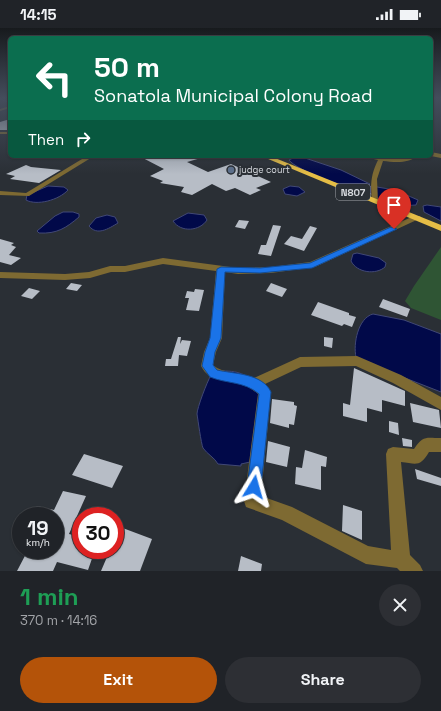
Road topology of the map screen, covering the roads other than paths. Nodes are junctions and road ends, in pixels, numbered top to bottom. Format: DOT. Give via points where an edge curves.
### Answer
graph roads {
  1 [pos="88,158"];
  2 [pos="269,158"];
  3 [pos="375,158"];
  4 [pos="405,158"];
  5 [pos="381,159"];
  6 [pos="0,193"];
  7 [pos="375,201"];
  8 [pos="417,218"];
  9 [pos="441,228"];
  10 [pos="221,269"];
  11 [pos="0,275"];
  12 [pos="255,384"];
  13 [pos="441,404"];
  14 [pos="441,445"];
  15 [pos="401,560"];
  16 [pos="414,571"];
  1 -- 6 [label="street" via="27,195"];
  2 -- 7 [label="highway, N807"];
  3 -- 5 [label="street"];
  4 -- 5 [label="street"];
  5 -- 7 [label="street" via="374,170"];
  7 -- 8 [label="highway, N807"];
  8 -- 9 [label="highway, N807"];
  8 -- 10 [label="street" via="312,265 260,271"];
  10 -- 11 [label="street" via="163,261 65,278"];
  10 -- 12 [label="street" via="216,338 207,366 214,374 240,378"];
  12 -- 13 [label="street" via="300,362 357,361 397,379"];
  12 -- 15 [label="street" via="265,392 252,501 286,513 366,555"];
  14 -- 15 [label="street" via="425,445 418,457 393,454"];
  15 -- 16 [label="street"];
}
